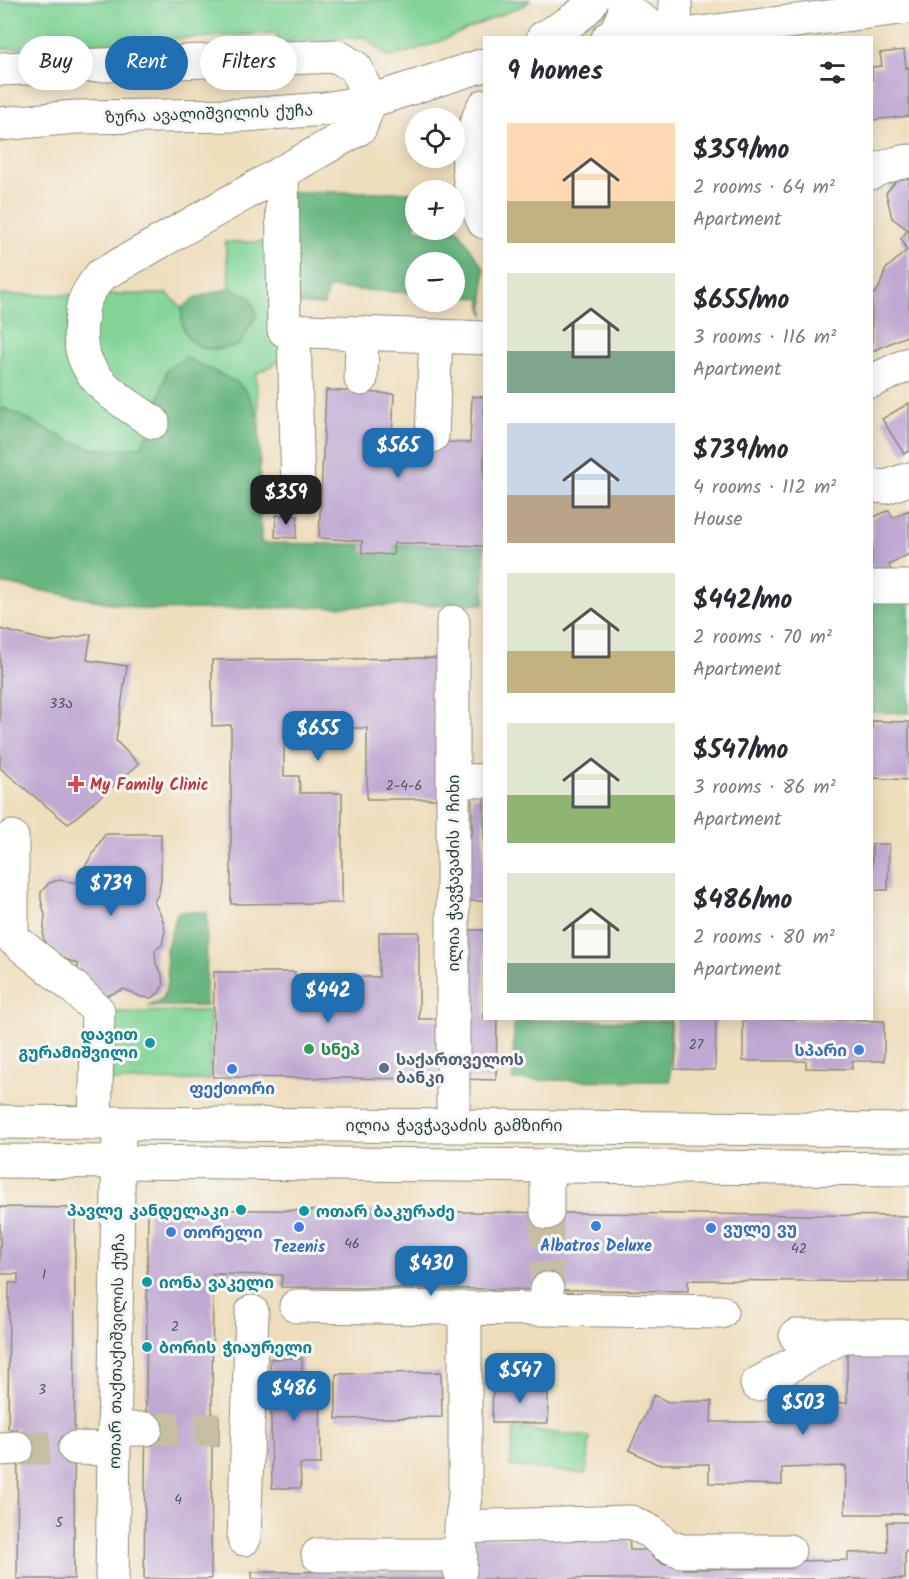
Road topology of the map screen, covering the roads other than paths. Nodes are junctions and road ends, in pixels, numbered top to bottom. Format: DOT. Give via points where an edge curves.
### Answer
graph roads {
  1 [pos="675,0"];
  2 [pos="591,2"];
  3 [pos="624,5"];
  4 [pos="909,7"];
  5 [pos="546,36"];
  6 [pos="612,36"];
  7 [pos="676,36"];
  8 [pos="483,64"];
  9 [pos="0,69"];
  10 [pos="370,101"];
  11 [pos="483,108"];
  12 [pos="0,124"];
  13 [pos="909,161"];
  14 [pos="873,171"];
  15 [pos="282,172"];
  16 [pos="483,219"];
  17 [pos="294,330"];
  18 [pos="362,333"];
  19 [pos="436,336"];
  20 [pos="483,338"];
  21 [pos="909,364"];
  22 [pos="361,379"];
  23 [pos="873,381"];
  24 [pos="153,422"];
  25 [pos="432,436"];
  26 [pos="909,479"];
  27 [pos="873,486"];
  28 [pos="298,494"];
  29 [pos="873,587"];
  30 [pos="909,588"];
  31 [pos="453,622"];
  32 [pos="469,781"];
  33 [pos="12,837"];
  34 [pos="0,1122"];
  35 [pos="107,1123"];
  36 [pos="453,1125"];
  37 [pos="909,1130"];
  38 [pos="0,1161"];
  39 [pos="119,1162"];
  40 [pos="547,1165"];
  41 [pos="909,1169"];
  42 [pos="547,1213"];
  43 [pos="296,1306"];
  44 [pos="465,1309"];
  45 [pos="252,1311"];
  46 [pos="721,1312"];
  47 [pos="796,1336"];
  48 [pos="843,1336"];
  49 [pos="909,1336"];
  50 [pos="757,1383"];
  51 [pos="125,1436"];
  52 [pos="75,1449"];
  53 [pos="244,1539"];
  54 [pos="461,1551"];
  55 [pos="789,1551"];
  56 [pos="318,1555"];
  57 [pos="112,1579"];
  1 -- 7 [label="main road"];
  2 -- 5 [label="main road"];
  3 -- 6 [label="main road"];
  3 -- 7 [label="main road" via="654,29"];
  4 -- 7 [label="main road"];
  8 -- 10 [label="main road, ზურა ავალიშვილის ქუჩა"];
  9 -- 10 [label="main road" via="337,56 356,68"];
  10 -- 12 [label="main road, ზურა ავალიშვილის ქუჩა" via="244,115 75,117"];
  10 -- 15 [label="main road" via="360,128"];
  11 -- 16 [label="main road" via="469,144 469,170"];
  13 -- 14 [label="main road"];
  15 -- 17 [label="main road" via="284,330"];
  15 -- 24 [label="main road" via="100,276 85,300 80,330 87,364 112,394"];
  17 -- 18 [label="main road"];
  17 -- 28 [label="main road"];
  18 -- 19 [label="main road"];
  18 -- 22 [label="main road"];
  19 -- 20 [label="main road"];
  19 -- 25 [label="main road"];
  21 -- 23 [label="main road"];
  26 -- 27 [label="main road" via="886,487"];
  29 -- 30 [label="main road"];
  31 -- 32 [label="main road, ილია ჭავჭავაძის I ჩიხი"];
  32 -- 36 [label="main road, ილია ჭავჭავაძის I ჩიხი"];
  33 -- 35 [label="main road, ოთარ თაქთაქიშვილის ქუჩა" via="12,938 98,1011"];
  34 -- 35 [label="main road, ილია ჭავჭავაძის გამზირი"];
  35 -- 36 [label="main road, ილია ჭავჭავაძის გამზირი"];
  35 -- 39 [label="main road, ოთარ თაქთაქიშვილის ქუჩა"];
  36 -- 37 [label="main road, ილია ჭავჭავაძის გამზირი"];
  38 -- 39 [label="main road"];
  39 -- 40 [label="main road"];
  39 -- 51 [label="main road, ოთარ თაქთაქიშვილის ქუჩა"];
  40 -- 41 [label="main road"];
  40 -- 42 [label="main road"];
  43 -- 44 [label="main road"];
  44 -- 46 [label="main road" via="547,1299"];
  44 -- 54 [label="main road" via="465,1495"];
  45 -- 53 [label="main road" via="233,1429"];
  47 -- 48 [label="main road"];
  48 -- 49 [label="main road"];
  48 -- 50 [label="main road"];
  51 -- 52 [label="main road"];
  51 -- 57 [label="main road, ოთარ თაქთაქიშვილის ქუჩა"];
  54 -- 55 [label="main road" via="631,1522 681,1551"];
  54 -- 56 [label="main road"];
}
